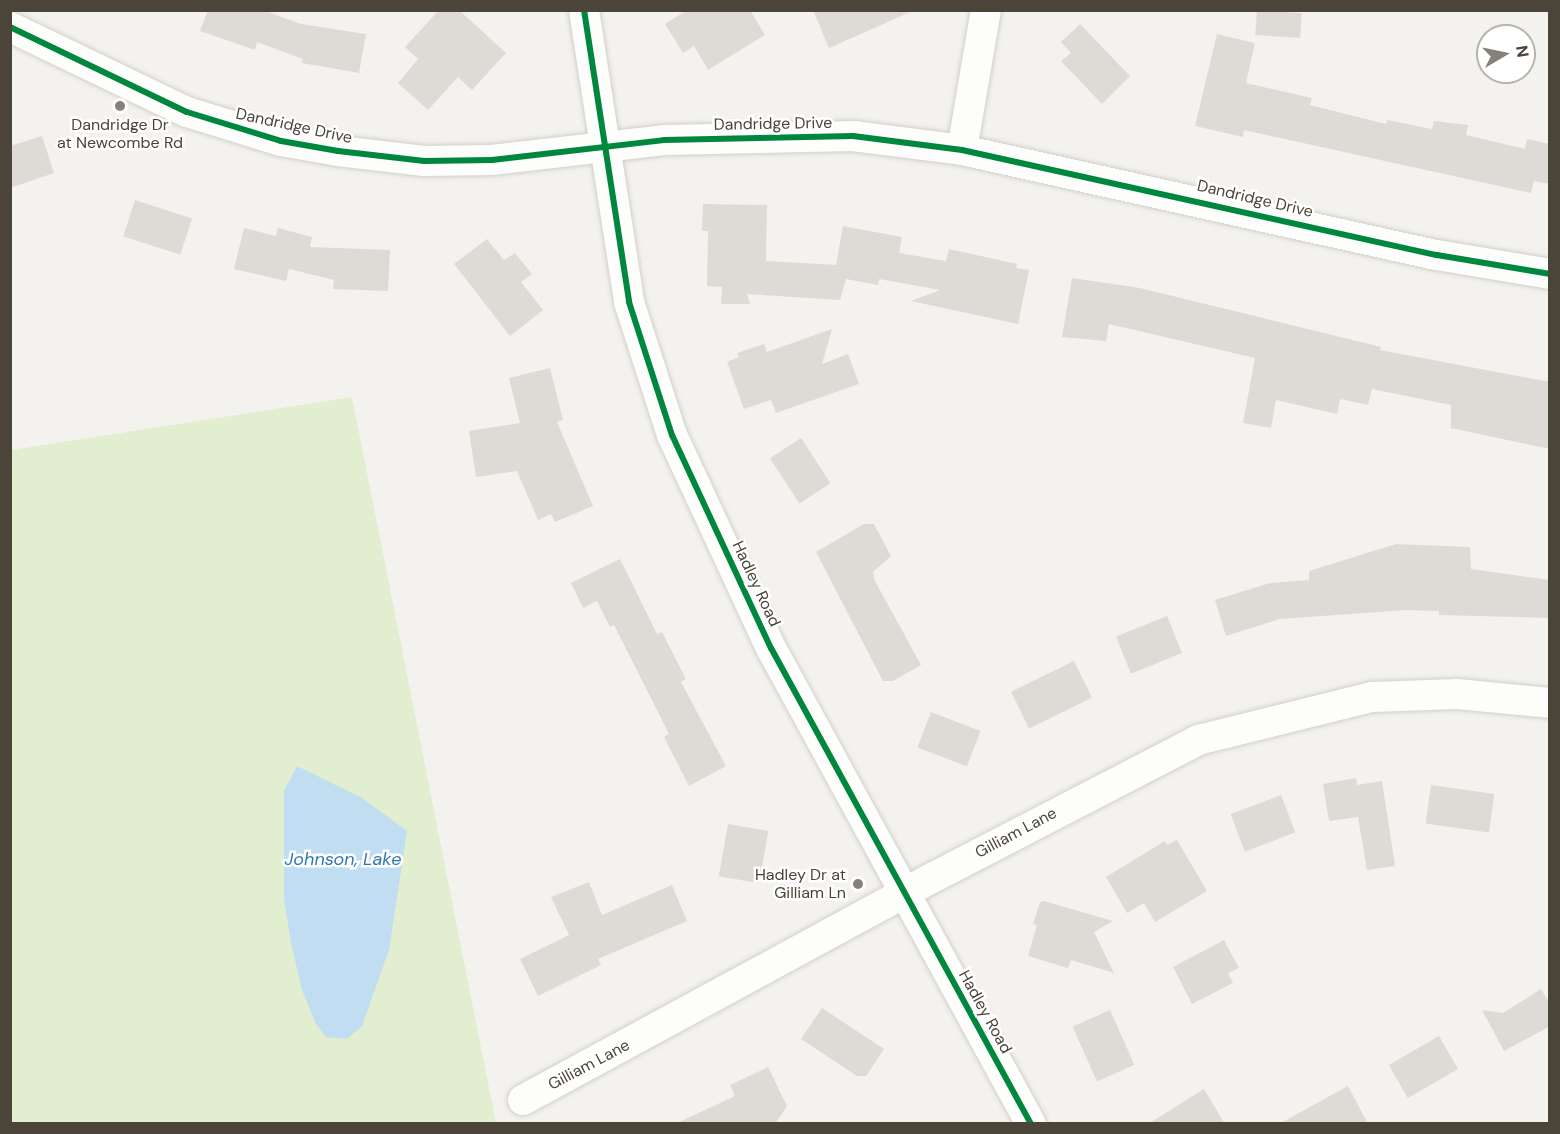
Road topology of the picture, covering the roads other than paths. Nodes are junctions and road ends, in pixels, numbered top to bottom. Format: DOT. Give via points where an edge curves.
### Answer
graph roads {
  1 [pos="584,10"];
  2 [pos="986,10"];
  3 [pos="10,27"];
  4 [pos="602,150"];
  5 [pos="962,150"];
  6 [pos="1550,274"];
  7 [pos="1550,703"];
  8 [pos="906,894"];
  9 [pos="523,1100"];
  10 [pos="1031,1124"];
  1 -- 4 [label="street, Hadley Road"];
  2 -- 5 [label="street"];
  3 -- 4 [label="street, Dandridge Drive" via="157,100 281,141 424,161 492,160"];
  4 -- 5 [label="street, Dandridge Drive" via="664,140 761,135 852,136"];
  4 -- 8 [label="street, Hadley Road" via="628,302 672,435 771,648"];
  5 -- 6 [label="street, Dandridge Drive" via="1437,255"];
  7 -- 8 [label="street, Gilliam Lane" via="1457,694 1372,697 1198,740"];
  8 -- 9 [label="street, Gilliam Lane"];
  8 -- 10 [label="street, Hadley Road"];
}
